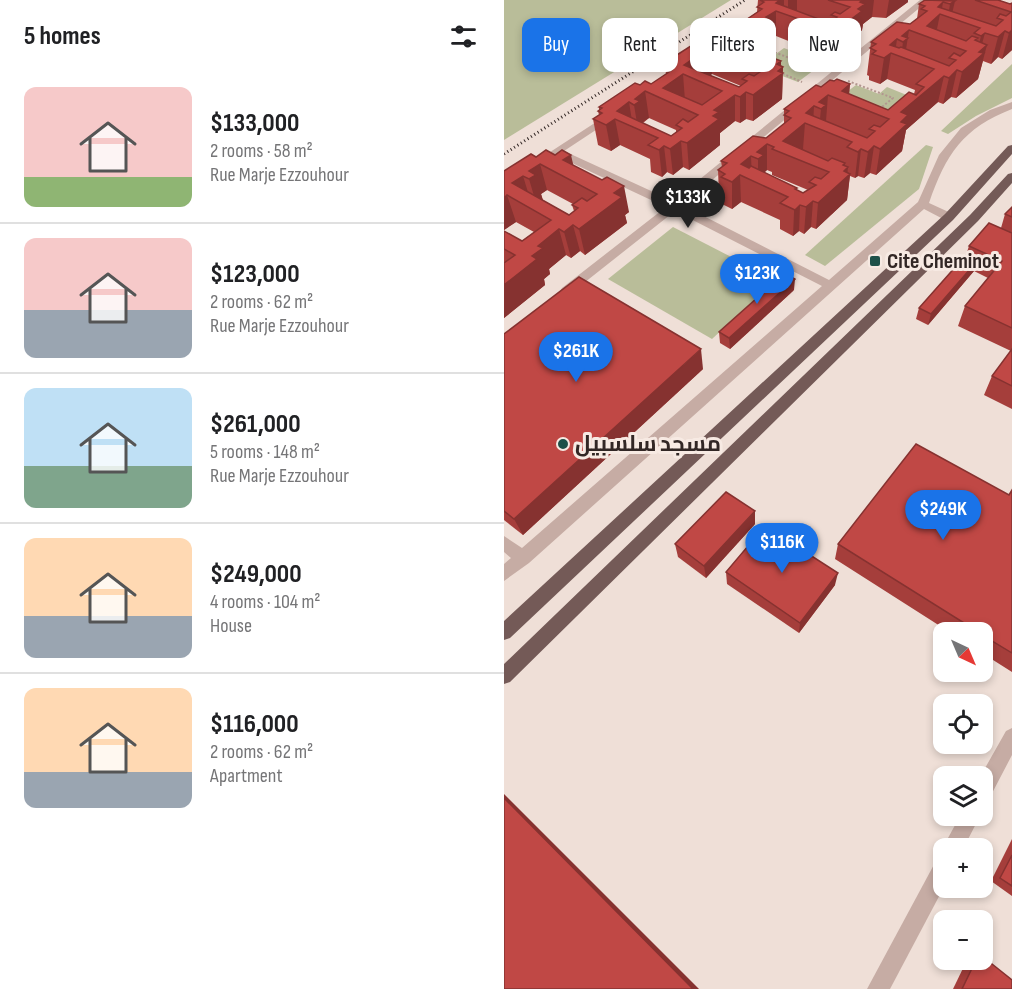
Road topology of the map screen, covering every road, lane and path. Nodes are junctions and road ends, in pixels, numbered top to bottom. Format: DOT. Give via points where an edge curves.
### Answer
graph roads {
  1 [pos="925,0"];
  2 [pos="776,53"];
  3 [pos="776,71"];
  4 [pos="834,75"];
  5 [pos="817,88"];
  6 [pos="1012,105"];
  7 [pos="868,106"];
  8 [pos="878,110"];
  9 [pos="615,112"];
  10 [pos="887,114"];
  11 [pos="872,116"];
  12 [pos="1012,148"];
  13 [pos="556,152"];
  14 [pos="1012,176"];
  15 [pos="504,187"];
  16 [pos="923,204"];
  17 [pos="674,206"];
  18 [pos="949,217"];
  19 [pos="829,285"];
  20 [pos="561,295"];
  21 [pos="504,543"];
  22 [pos="523,558"];
  23 [pos="504,574"];
  24 [pos="504,632"];
  25 [pos="504,676"];
  26 [pos="1012,737"];
  27 [pos="993,772"];
  28 [pos="933,886"];
  29 [pos="878,989"];
  1 -- 4 [label="street"];
  2 -- 4 [label="path"];
  3 -- 5 [label="path"];
  4 -- 5 [label="street"];
  4 -- 8 [label="path" via="893,98"];
  5 -- 17 [label="street"];
  6 -- 16 [label="street" via="980,120 945,151"];
  7 -- 8 [label="path"];
  8 -- 10 [label="path"];
  8 -- 11 [label="path"];
  9 -- 13 [label="street"];
  12 -- 18 [label="main road"];
  13 -- 15 [label="street"];
  13 -- 17 [label="street"];
  14 -- 25 [label="main road" via="974,219"];
  16 -- 18 [label="street"];
  16 -- 19 [label="street"];
  17 -- 19 [label="street"];
  17 -- 20 [label="street"];
  18 -- 24 [label="main road"];
  19 -- 22 [label="street"];
  21 -- 22 [label="street"];
  22 -- 23 [label="street"];
  26 -- 27 [label="street"];
  28 -- 29 [label="street"];
}
